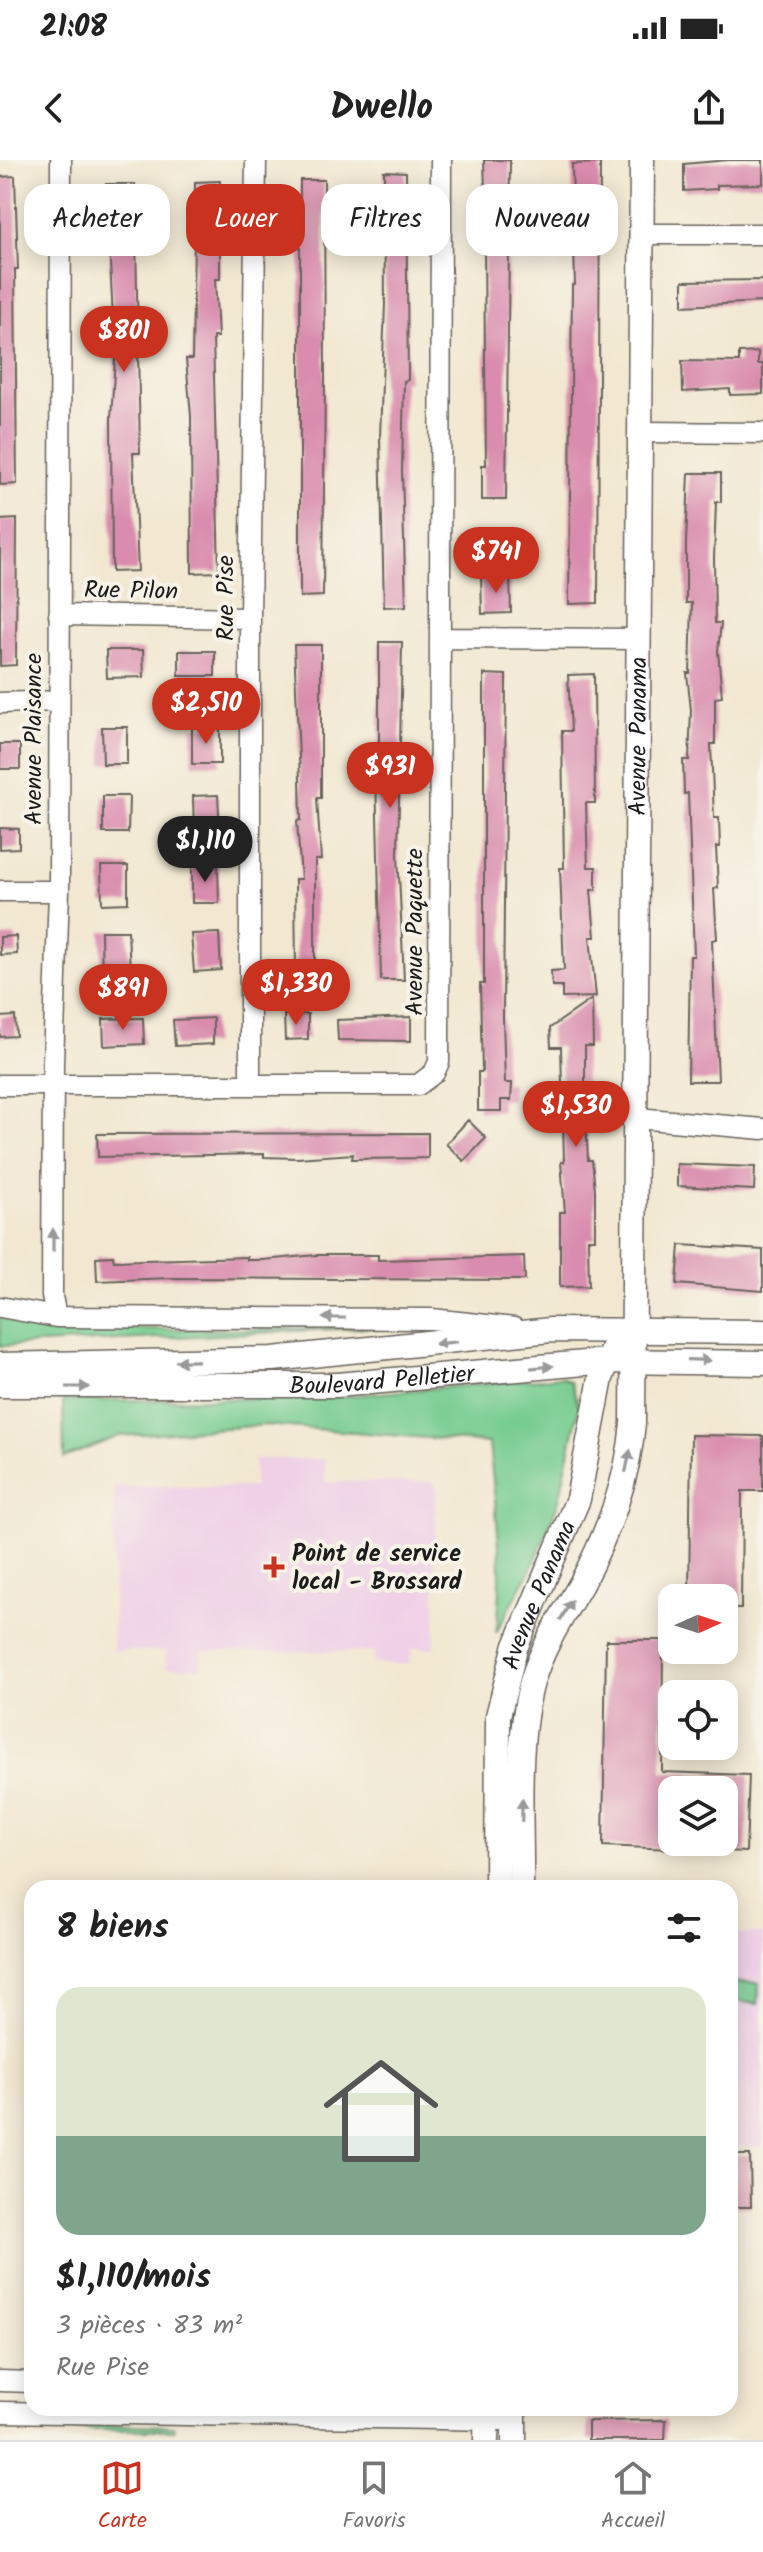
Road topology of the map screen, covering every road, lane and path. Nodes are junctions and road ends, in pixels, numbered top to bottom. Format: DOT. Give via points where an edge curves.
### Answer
graph roads {
  1 [pos="61,160"];
  2 [pos="256,160"];
  3 [pos="441,160"];
  4 [pos="642,160"];
  5 [pos="640,234"];
  6 [pos="763,234"];
  7 [pos="641,432"];
  8 [pos="763,433"];
  9 [pos="59,615"];
  10 [pos="250,618"];
  11 [pos="442,638"];
  12 [pos="639,639"];
  13 [pos="59,701"];
  14 [pos="0,703"];
  15 [pos="0,891"];
  16 [pos="59,891"];
  17 [pos="250,1084"];
  18 [pos="0,1085"];
  19 [pos="53,1085"];
  20 [pos="637,1118"];
  21 [pos="763,1129"];
  22 [pos="0,1307"];
  23 [pos="56,1317"];
  24 [pos="629,1324"];
  25 [pos="551,1330"];
  26 [pos="763,1332"];
  27 [pos="635,1360"];
  28 [pos="607,1361"];
  29 [pos="763,1363"];
  30 [pos="0,1365"];
  31 [pos="0,1385"];
  32 [pos="497,1880"];
  33 [pos="521,1880"];
  34 [pos="0,2381"];
  35 [pos="24,2382"];
  36 [pos="0,2412"];
  37 [pos="24,2413"];
  38 [pos="177,2416"];
  39 [pos="487,2423"];
  40 [pos="514,2423"];
  1 -- 9 [label="street, Avenue Plaisance"];
  2 -- 10 [label="street, Rue Pise"];
  3 -- 11 [label="street, Avenue Paquette"];
  4 -- 5 [label="street, Avenue Panama"];
  5 -- 6 [label="street"];
  5 -- 7 [label="street, Avenue Panama"];
  7 -- 8 [label="street"];
  7 -- 12 [label="street, Avenue Panama"];
  9 -- 10 [label="street, Rue Pilon"];
  9 -- 13 [label="street, Avenue Plaisance"];
  10 -- 17 [label="street, Rue Pise"];
  11 -- 12 [label="street"];
  11 -- 17 [label="street, Avenue Paquette" via="439,1062 418,1085"];
  12 -- 20 [label="street, Avenue Panama"];
  13 -- 14 [label="street"];
  13 -- 16 [label="street, Avenue Plaisance"];
  15 -- 16 [label="street"];
  16 -- 19 [label="street, Avenue Plaisance"];
  17 -- 19 [label="street, Avenue Paquette"];
  18 -- 19 [label="street, Avenue Paquette"];
  23 -- 19 [label="street, Avenue Plaisance, one-way"];
  20 -- 21 [label="street"];
  20 -- 24 [label="street, Avenue Panama"];
  22 -- 23 [label="street, Boulevard Pelletier"];
  25 -- 23 [label="street, Boulevard Pelletier, one-way" via="432,1319"];
  24 -- 25 [label="street, Boulevard Pelletier"];
  24 -- 26 [label="street, Boulevard Pelletier"];
  24 -- 27 [label="street, Avenue Panama"];
  24 -- 28 [label="street, Avenue Panama"];
  25 -- 30 [label="street, Boulevard Pelletier, one-way" via="273,1359"];
  27 -- 28 [label="street, Boulevard Pelletier"];
  27 -- 29 [label="street, Boulevard Pelletier, one-way"];
  33 -- 27 [label="street, Avenue Panama, one-way" via="530,1692 542,1656 613,1514 630,1451"];
  31 -- 28 [label="street, Boulevard Pelletier, one-way" via="337,1385"];
  28 -- 32 [label="street, Avenue Panama" via="578,1499 515,1648 498,1716"];
  34 -- 35 [label="street"];
  36 -- 37 [label="street"];
  38 -- 39 [label="street"];
  39 -- 40 [label="street"];
}
